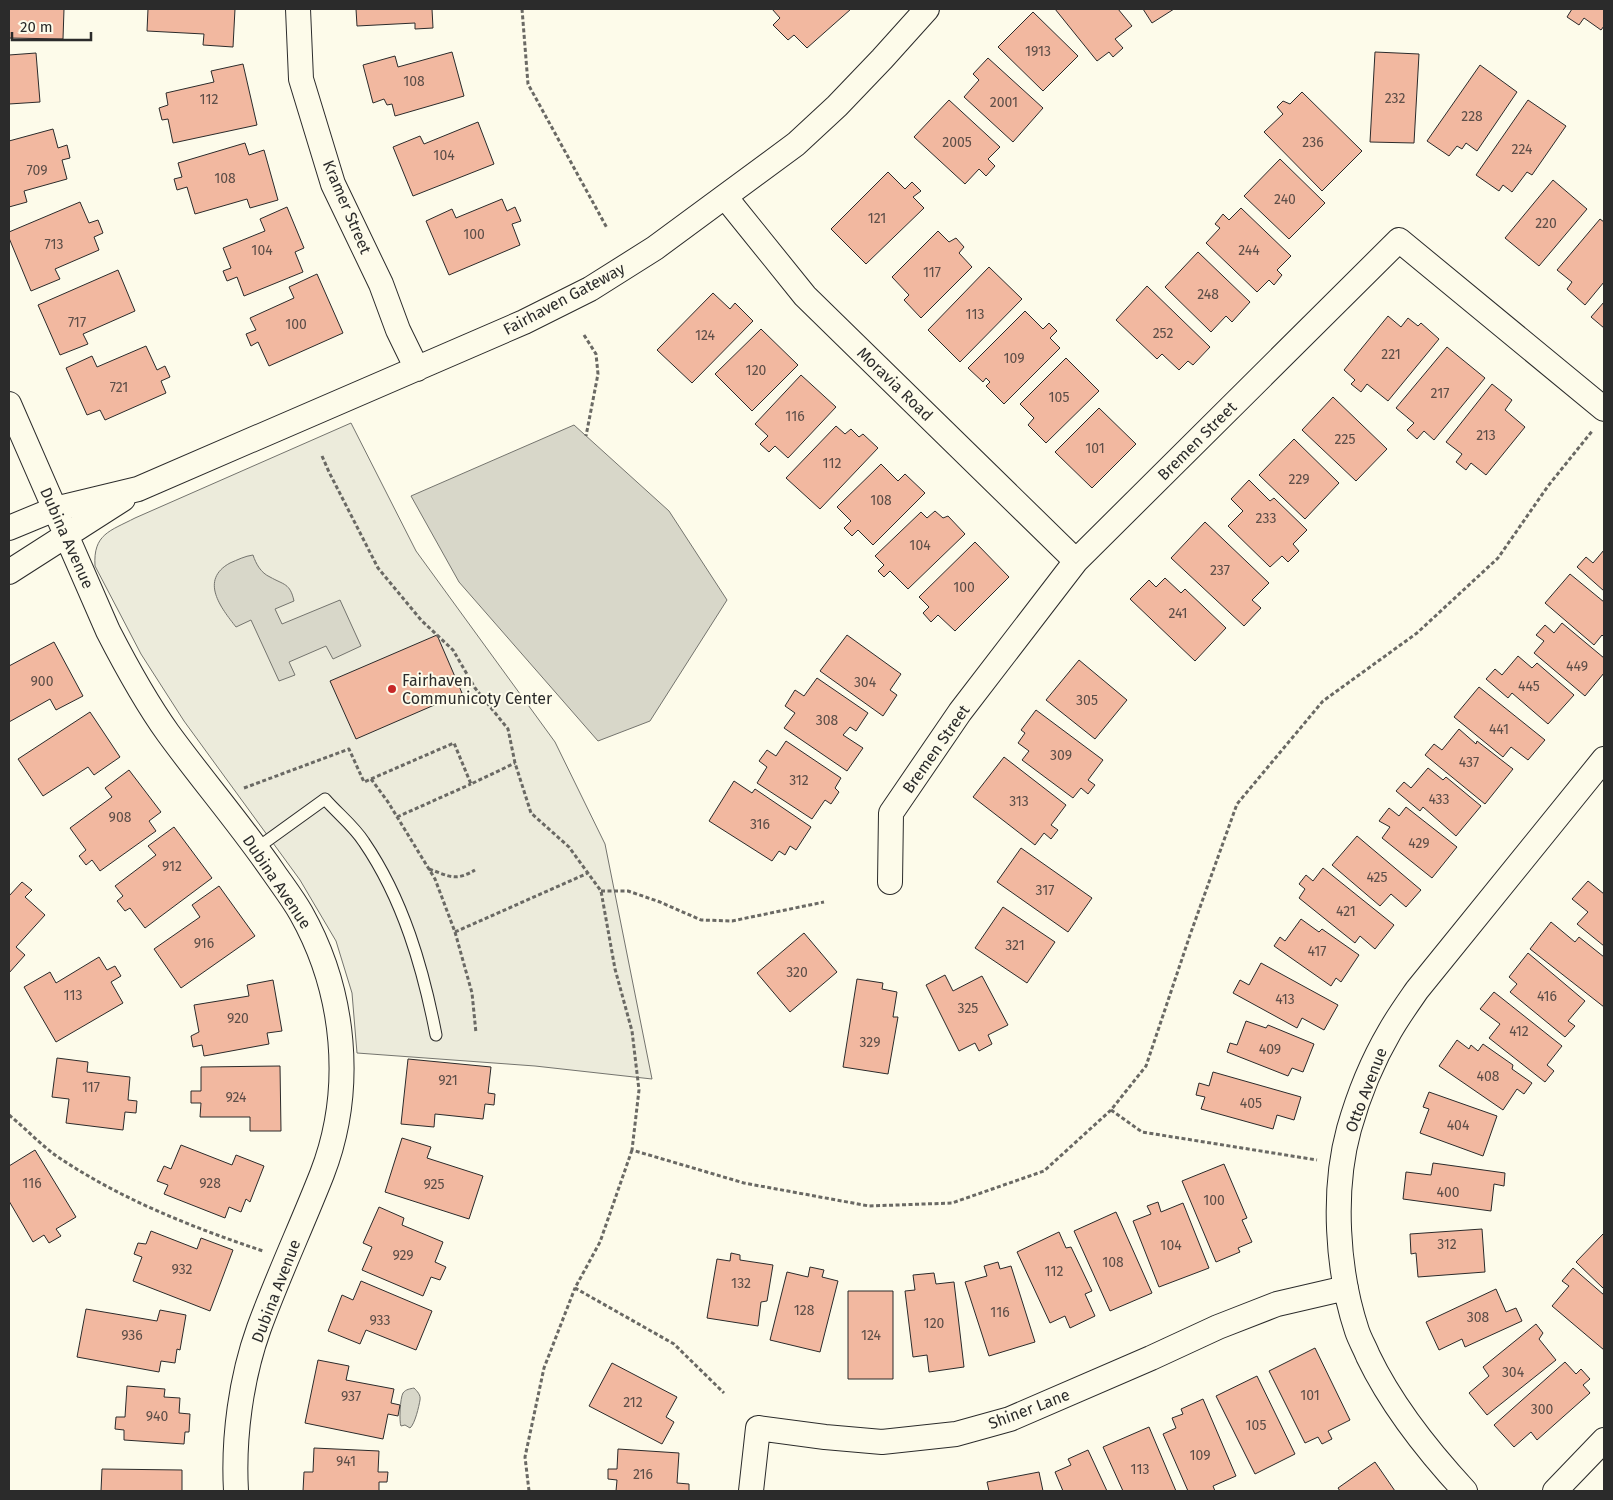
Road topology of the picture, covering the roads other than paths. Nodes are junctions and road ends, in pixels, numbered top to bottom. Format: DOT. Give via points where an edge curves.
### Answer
graph roads {
  1 [pos="298,9"];
  2 [pos="927,9"];
  3 [pos="726,198"];
  4 [pos="417,369"];
  5 [pos="9,404"];
  6 [pos="1601,416"];
  7 [pos="138,490"];
  8 [pos="55,509"];
  9 [pos="9,528"];
  10 [pos="66,536"];
  11 [pos="1076,561"];
  12 [pos="9,572"];
  13 [pos="1604,759"];
  14 [pos="257,848"];
  15 [pos="890,882"];
  16 [pos="436,1035"];
  17 [pos="1346,1288"];
  18 [pos="1604,1440"];
  19 [pos="236,1491"];
  20 [pos="751,1491"];
  21 [pos="1465,1491"];
  22 [pos="1555,1491"];
  1 -- 4 [label="street, Kramer Street" via="301,79 333,184"];
  2 -- 3 [label="street, Fairhaven Gateway" via="823,119"];
  3 -- 4 [label="street, Fairhaven Gateway" via="590,289"];
  3 -- 11 [label="street, Moravia Road" via="805,296"];
  4 -- 7 [label="street, Fairhaven Gateway"];
  5 -- 8 [label="street, Dubina Avenue"];
  6 -- 11 [label="street, Bremen Street" via="1399,240"];
  7 -- 8 [label="street, Fairhaven Gateway"];
  7 -- 10 [label="street, Fairhaven Gateway"];
  8 -- 9 [label="street, Fairhaven Gateway"];
  8 -- 10 [label="street, Dubina Avenue"];
  10 -- 12 [label="street, Fairhaven Gateway"];
  10 -- 14 [label="street, Dubina Avenue" via="108,631 146,699 167,732"];
  11 -- 15 [label="street, Bremen Street" via="960,712 891,813"];
  13 -- 17 [label="street, Otto Avenue" via="1417,990 1390,1030 1366,1081 1347,1138 1340,1209 1340,1250"];
  14 -- 16 [label="lane" via="325,800 363,840 384,876 428,991"];
  14 -- 19 [label="street, Dubina Avenue" via="300,911 317,945 336,1010 340,1039 340,1105 323,1171 259,1328 250,1359 237,1440"];
  17 -- 20 [label="street, Shiner Lane" via="1276,1304 1218,1326 1010,1419 956,1434 882,1442 758,1428"];
  17 -- 21 [label="street, Otto Avenue" via="1358,1333 1392,1399 1441,1465"];
  18 -- 22 [label="street"];
}
